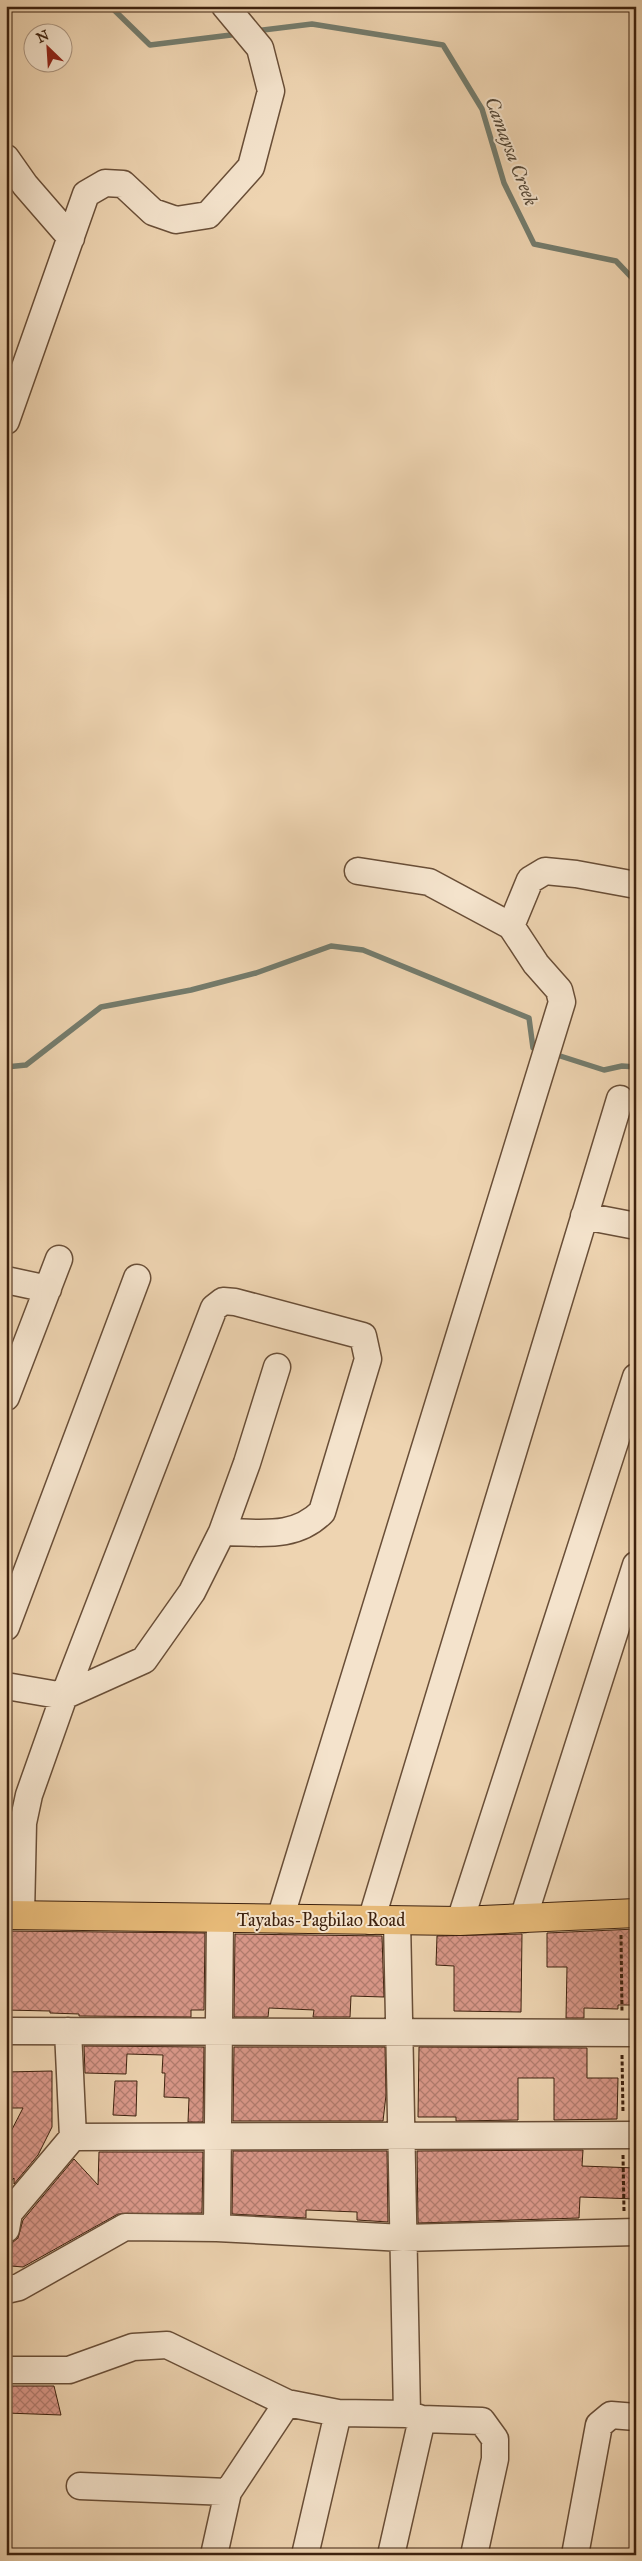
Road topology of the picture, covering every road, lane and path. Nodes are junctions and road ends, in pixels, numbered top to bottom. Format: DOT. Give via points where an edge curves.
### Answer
graph roads {
  1 [pos="225,6"];
  2 [pos="6,158"];
  3 [pos="71,238"];
  4 [pos="6,421"];
  5 [pos="358,871"];
  6 [pos="636,885"];
  7 [pos="511,926"];
  8 [pos="620,1099"];
  9 [pos="584,1216"];
  10 [pos="636,1226"];
  11 [pos="59,1259"];
  12 [pos="137,1278"];
  13 [pos="6,1280"];
  14 [pos="48,1289"];
  15 [pos="14,1359"];
  16 [pos="277,1367"];
  17 [pos="636,1377"];
  18 [pos="6,1397"];
  19 [pos="222,1532"];
  20 [pos="636,1565"];
  21 [pos="6,1628"];
  22 [pos="6,1686"];
  23 [pos="64,1696"];
  24 [pos="628,1913"];
  25 [pos="14,1915"];
  26 [pos="220,1919"];
  27 [pos="280,1919"];
  28 [pos="398,1920"];
  29 [pos="523,1920"];
  30 [pos="371,1921"];
  31 [pos="460,1921"];
  32 [pos="6,2031"];
  33 [pos="68,2031"];
  34 [pos="220,2032"];
  35 [pos="400,2032"];
  36 [pos="629,2033"];
  37 [pos="629,2135"];
  38 [pos="218,2136"];
  39 [pos="401,2136"];
  40 [pos="73,2137"];
  41 [pos="217,2228"];
  42 [pos="6,2229"];
  43 [pos="630,2232"];
  44 [pos="403,2238"];
  45 [pos="6,2290"];
  46 [pos="6,2370"];
  47 [pos="287,2403"];
  48 [pos="338,2414"];
  49 [pos="414,2417"];
  50 [pos="636,2417"];
  51 [pos="80,2486"];
  52 [pos="228,2492"];
  53 [pos="214,2555"];
  54 [pos="305,2555"];
  55 [pos="391,2555"];
  56 [pos="474,2555"];
  57 [pos="575,2555"];
  1 -- 3 [label="street" via="260,48 271,91 251,167 208,215 176,220 153,212 123,184 105,183 86,194"];
  2 -- 3 [label="street"];
  3 -- 4 [label="street"];
  5 -- 7 [label="street" via="429,882"];
  6 -- 7 [label="street" via="545,871 530,880"];
  7 -- 27 [label="street" via="536,964 560,990 562,1002"];
  8 -- 9 [label="street"];
  9 -- 10 [label="street"];
  9 -- 30 [label="street"];
  11 -- 14 [label="street"];
  12 -- 21 [label="street"];
  13 -- 14 [label="street"];
  14 -- 15 [label="street"];
  15 -- 18 [label="street"];
  16 -- 19 [label="street" via="248,1463"];
  17 -- 31 [label="street"];
  19 -- 23 [label="street" via="192,1592 144,1660"];
  19 -- 23 [label="street" via="288,1532 310,1524 322,1512 368,1359 363,1336 235,1302 223,1302 214,1308"];
  20 -- 29 [label="street"];
  22 -- 23 [label="street"];
  23 -- 25 [label="street" via="23,1823"];
  24 -- 29 [label="main road, Tayabas-Pagbilao Road"];
  24 -- 36 [label="path"];
  25 -- 26 [label="main road, Tayabas-Pagbilao Road"];
  26 -- 27 [label="main road, Tayabas-Pagbilao Road"];
  26 -- 34 [label="street"];
  27 -- 30 [label="main road, Tayabas-Pagbilao Road"];
  28 -- 30 [label="main road, Tayabas-Pagbilao Road"];
  28 -- 31 [label="main road, Tayabas-Pagbilao Road"];
  28 -- 35 [label="street"];
  29 -- 31 [label="main road, Tayabas-Pagbilao Road"];
  32 -- 33 [label="street"];
  33 -- 34 [label="street"];
  33 -- 40 [label="street"];
  34 -- 35 [label="street"];
  34 -- 38 [label="street"];
  35 -- 36 [label="street"];
  35 -- 39 [label="street"];
  36 -- 37 [label="path"];
  37 -- 39 [label="street"];
  37 -- 43 [label="path"];
  38 -- 39 [label="street"];
  38 -- 40 [label="street"];
  38 -- 41 [label="street"];
  39 -- 44 [label="street"];
  40 -- 42 [label="street" via="9,2213"];
  41 -- 44 [label="street"];
  41 -- 45 [label="street" via="125,2227 19,2287"];
  43 -- 44 [label="street"];
  44 -- 49 [label="street"];
  46 -- 47 [label="street" via="69,2370 133,2347 167,2345"];
  47 -- 48 [label="street"];
  47 -- 52 [label="street"];
  48 -- 49 [label="street"];
  48 -- 54 [label="street"];
  49 -- 55 [label="street"];
  49 -- 56 [label="street" via="482,2421 495,2439 495,2460"];
  50 -- 57 [label="street" via="611,2415 599,2425"];
  51 -- 52 [label="street"];
  52 -- 53 [label="street"];
}
